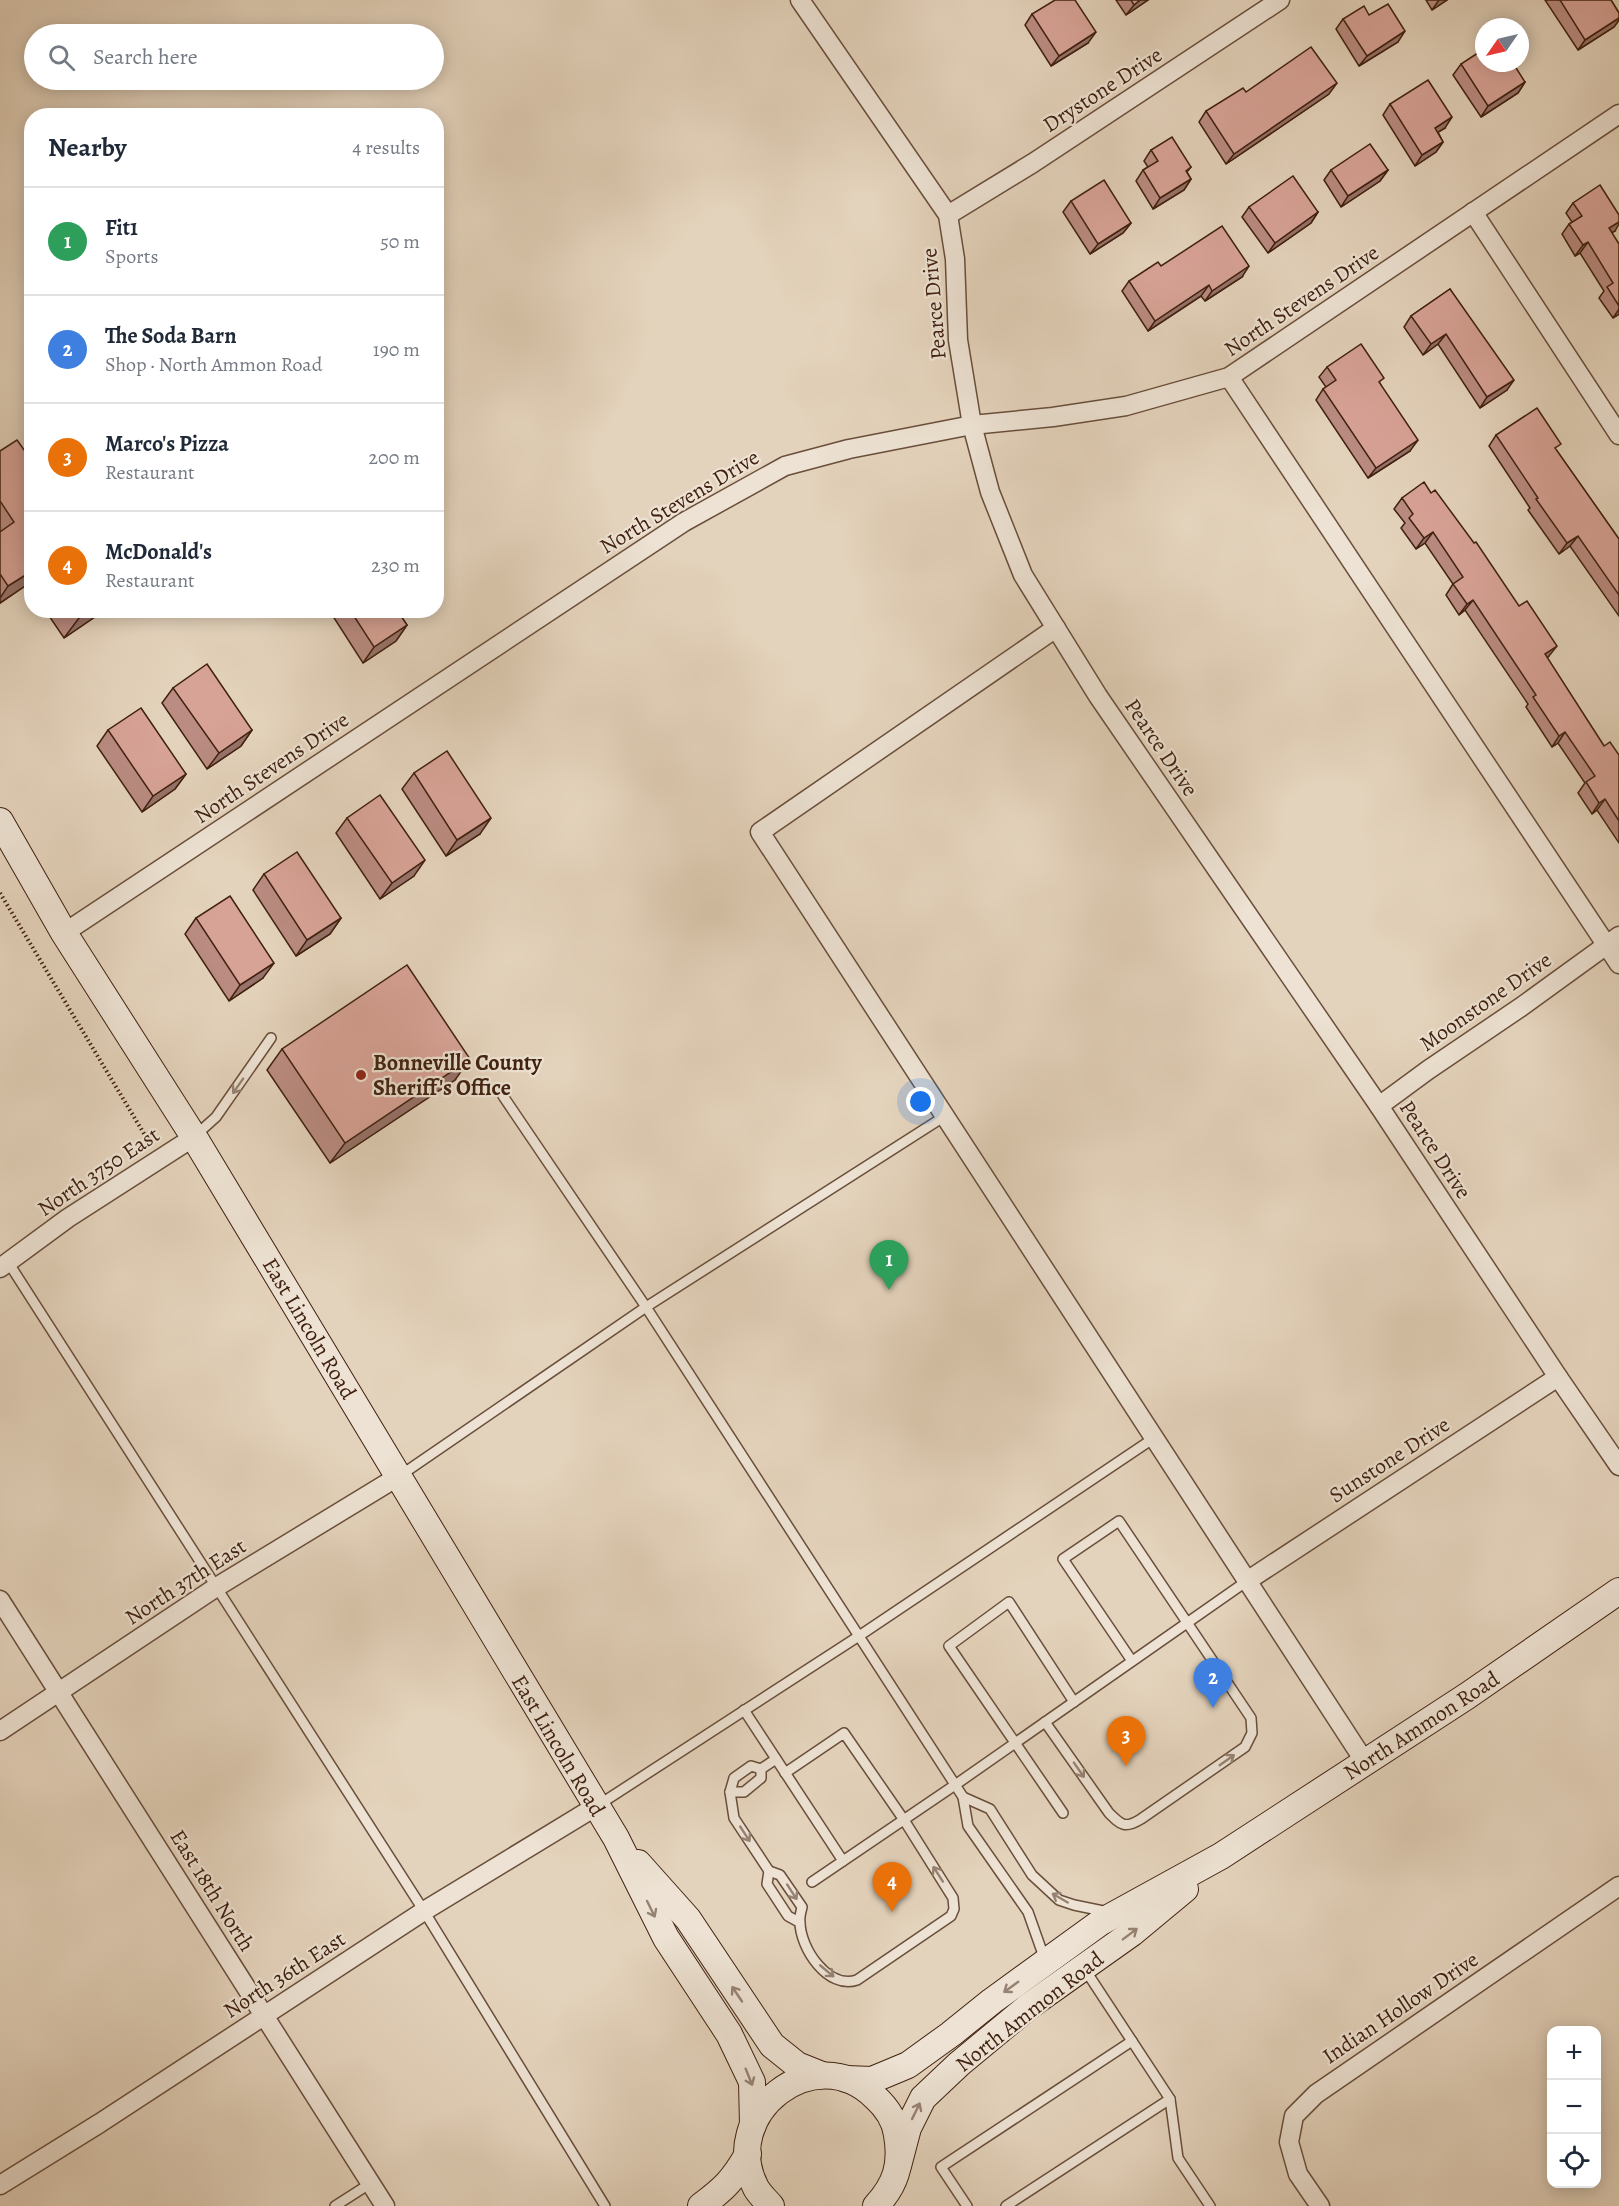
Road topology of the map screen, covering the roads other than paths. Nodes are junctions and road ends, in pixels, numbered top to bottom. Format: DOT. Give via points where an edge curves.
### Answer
graph roads {
  1 [pos="800,0"];
  2 [pos="1280,0"];
  3 [pos="1619,114"];
  4 [pos="1473,212"];
  5 [pos="948,215"];
  6 [pos="1229,377"];
  7 [pos="972,425"];
  8 [pos="1619,435"];
  9 [pos="1056,628"];
  10 [pos="0,821"];
  11 [pos="64,933"];
  12 [pos="1612,940"];
  13 [pos="1619,964"];
  14 [pos="271,1038"];
  15 [pos="503,1096"];
  16 [pos="1379,1106"];
  17 [pos="945,1116"];
  18 [pos="194,1137"];
  19 [pos="4,1265"];
  20 [pos="646,1307"];
  21 [pos="1558,1377"];
  22 [pos="1154,1438"];
  23 [pos="1619,1466"];
  24 [pos="399,1476"];
  25 [pos="1247,1581"];
  26 [pos="215,1588"];
  27 [pos="1619,1591"];
  28 [pos="0,1600"];
  29 [pos="1187,1624"];
  30 [pos="859,1636"];
  31 [pos="1131,1662"];
  32 [pos="59,1693"];
  33 [pos="1074,1702"];
  34 [pos="744,1710"];
  35 [pos="1045,1722"];
  36 [pos="0,1731"];
  37 [pos="1015,1743"];
  38 [pos="776,1759"];
  39 [pos="1365,1762"];
  40 [pos="761,1768"];
  41 [pos="785,1773"];
  42 [pos="956,1785"];
  43 [pos="730,1792"];
  44 [pos="963,1797"];
  45 [pos="595,1807"];
  46 [pos="1063,1813"];
  47 [pos="904,1820"];
  48 [pos="616,1838"];
  49 [pos="1221,1856"];
  50 [pos="843,1861"];
  51 [pos="769,1871"];
  52 [pos="812,1882"];
  53 [pos="1619,1886"];
  54 [pos="424,1911"];
  55 [pos="1116,1914"];
  56 [pos="800,1922"];
  57 [pos="1046,1962"];
  58 [pos="1083,1968"];
  59 [pos="264,2016"];
  60 [pos="1132,2042"];
  61 [pos="834,2077"];
  62 [pos="1170,2099"];
  63 [pos="753,2125"];
  64 [pos="748,2154"];
  65 [pos="898,2166"];
  66 [pos="370,2183"];
  67 [pos="0,2185"];
  68 [pos="884,2202"];
  69 [pos="335,2206"];
  70 [pos="385,2206"];
  71 [pos="605,2206"];
  72 [pos="701,2206"];
  73 [pos="771,2206"];
  74 [pos="967,2206"];
  75 [pos="1006,2206"];
  76 [pos="1210,2206"];
  77 [pos="1320,2206"];
  1 -- 5 [label="street, Pearce Drive"];
  2 -- 5 [label="street, Drystone Drive"];
  3 -- 4 [label="street, North Stevens Drive"];
  4 -- 6 [label="street, North Stevens Drive"];
  4 -- 8 [label="street"];
  5 -- 7 [label="street, Pearce Drive" via="955,259 958,340"];
  6 -- 7 [label="street, North Stevens Drive" via="1126,406"];
  6 -- 12 [label="street"];
  7 -- 9 [label="street, Pearce Drive" via="990,492 1023,575"];
  7 -- 11 [label="street, North Stevens Drive" via="785,466 684,522"];
  9 -- 16 [label="street, Pearce Drive" via="1098,696"];
  9 -- 17 [label="street" via="760,832"];
  10 -- 11 [label="main road, East Lincoln Road"];
  11 -- 18 [label="main road, East Lincoln Road"];
  12 -- 13 [label="street"];
  12 -- 16 [label="street, Moonstone Drive"];
  14 -- 18 [label="lane, one-way" via="216,1117"];
  15 -- 20 [label="lane"];
  16 -- 21 [label="street, Pearce Drive"];
  17 -- 20 [label="lane"];
  17 -- 22 [label="street"];
  18 -- 19 [label="street, North 3750 East" via="68,1218"];
  18 -- 24 [label="main road, East Lincoln Road"];
  19 -- 26 [label="lane"];
  20 -- 24 [label="lane"];
  20 -- 30 [label="lane"];
  21 -- 23 [label="street, Pearce Drive"];
  21 -- 25 [label="street, Sunstone Drive"];
  22 -- 25 [label="street"];
  22 -- 30 [label="lane"];
  24 -- 26 [label="street, North 37th East"];
  24 -- 45 [label="main road, East Lincoln Road"];
  25 -- 29 [label="lane"];
  25 -- 39 [label="street"];
  26 -- 32 [label="street, North 37th East"];
  26 -- 54 [label="lane"];
  27 -- 39 [label="main road, North Ammon Road"];
  28 -- 32 [label="street, East 18th North"];
  29 -- 31 [label="lane"];
  29 -- 31 [label="lane" via="1119,1521 1063,1559"];
  35 -- 29 [label="lane, one-way" via="1108,1813 1120,1824 1131,1825 1245,1747 1252,1733 1251,1718"];
  30 -- 34 [label="lane"];
  30 -- 42 [label="lane"];
  31 -- 33 [label="lane"];
  32 -- 36 [label="street, North 37th East"];
  32 -- 59 [label="street, East 18th North"];
  33 -- 35 [label="lane"];
  33 -- 37 [label="lane" via="1008,1602 949,1646"];
  34 -- 38 [label="lane"];
  34 -- 45 [label="lane"];
  35 -- 37 [label="lane"];
  37 -- 42 [label="lane"];
  37 -- 46 [label="lane"];
  38 -- 40 [label="lane"];
  38 -- 41 [label="lane"];
  39 -- 49 [label="main road, North Ammon Road"];
  40 -- 43 [label="lane" via="751,1766 734,1778"];
  40 -- 43 [label="lane" via="761,1778 744,1792"];
  41 -- 47 [label="lane" via="844,1733"];
  41 -- 50 [label="lane"];
  42 -- 44 [label="lane"];
  42 -- 47 [label="lane"];
  43 -- 51 [label="lane, one-way" via="734,1818"];
  55 -- 44 [label="lane, one-way" via="1059,1900 1032,1875 990,1809"];
  44 -- 57 [label="lane" via="968,1826 1028,1912"];
  45 -- 48 [label="main road, East Lincoln Road"];
  45 -- 54 [label="street, North 36th East"];
  47 -- 50 [label="lane"];
  56 -- 47 [label="lane, one-way" via="806,1946 816,1961 831,1976 848,1983 951,1916 953,1898"];
  61 -- 48 [label="main road, East Lincoln Road, one-way" via="797,2065 772,2045 688,1919"];
  48 -- 63 [label="main road, East Lincoln Road, one-way" via="666,1938 729,2034 752,2082"];
  49 -- 55 [label="main road, North Ammon Road"];
  58 -- 49 [label="main road, North Ammon Road, one-way" via="1132,1933"];
  50 -- 52 [label="lane"];
  51 -- 56 [label="lane" via="767,1884 788,1916"];
  51 -- 56 [label="lane, one-way" via="780,1875 802,1907"];
  53 -- 77 [label="street, Indian Hollow Drive" via="1316,2094 1294,2116 1289,2142 1298,2174"];
  54 -- 59 [label="street, North 36th East"];
  54 -- 71 [label="lane"];
  55 -- 57 [label="main road, North Ammon Road"];
  57 -- 61 [label="main road, North Ammon Road, one-way" via="908,2065 872,2080"];
  58 -- 60 [label="lane"];
  65 -- 58 [label="main road, North Ammon Road, one-way" via="908,2128 923,2098 1029,2006"];
  59 -- 66 [label="street, East 18th North"];
  59 -- 67 [label="street, North 36th East"];
  60 -- 62 [label="lane"];
  60 -- 74 [label="lane" via="941,2167"];
  61 -- 63 [label="main road" via="799,2079 776,2092 758,2112"];
  61 -- 65 [label="main road, East Lincoln Road" via="868,2090 885,2106 896,2127"];
  62 -- 75 [label="lane"];
  62 -- 76 [label="lane" via="1178,2158"];
  63 -- 64 [label="main road"];
  64 -- 72 [label="main road" via="734,2179"];
  64 -- 73 [label="main road" via="756,2188"];
  65 -- 68 [label="main road, North Ammon Road"];
  66 -- 69 [label="lane"];
  66 -- 70 [label="street, East 18th North"];
}
